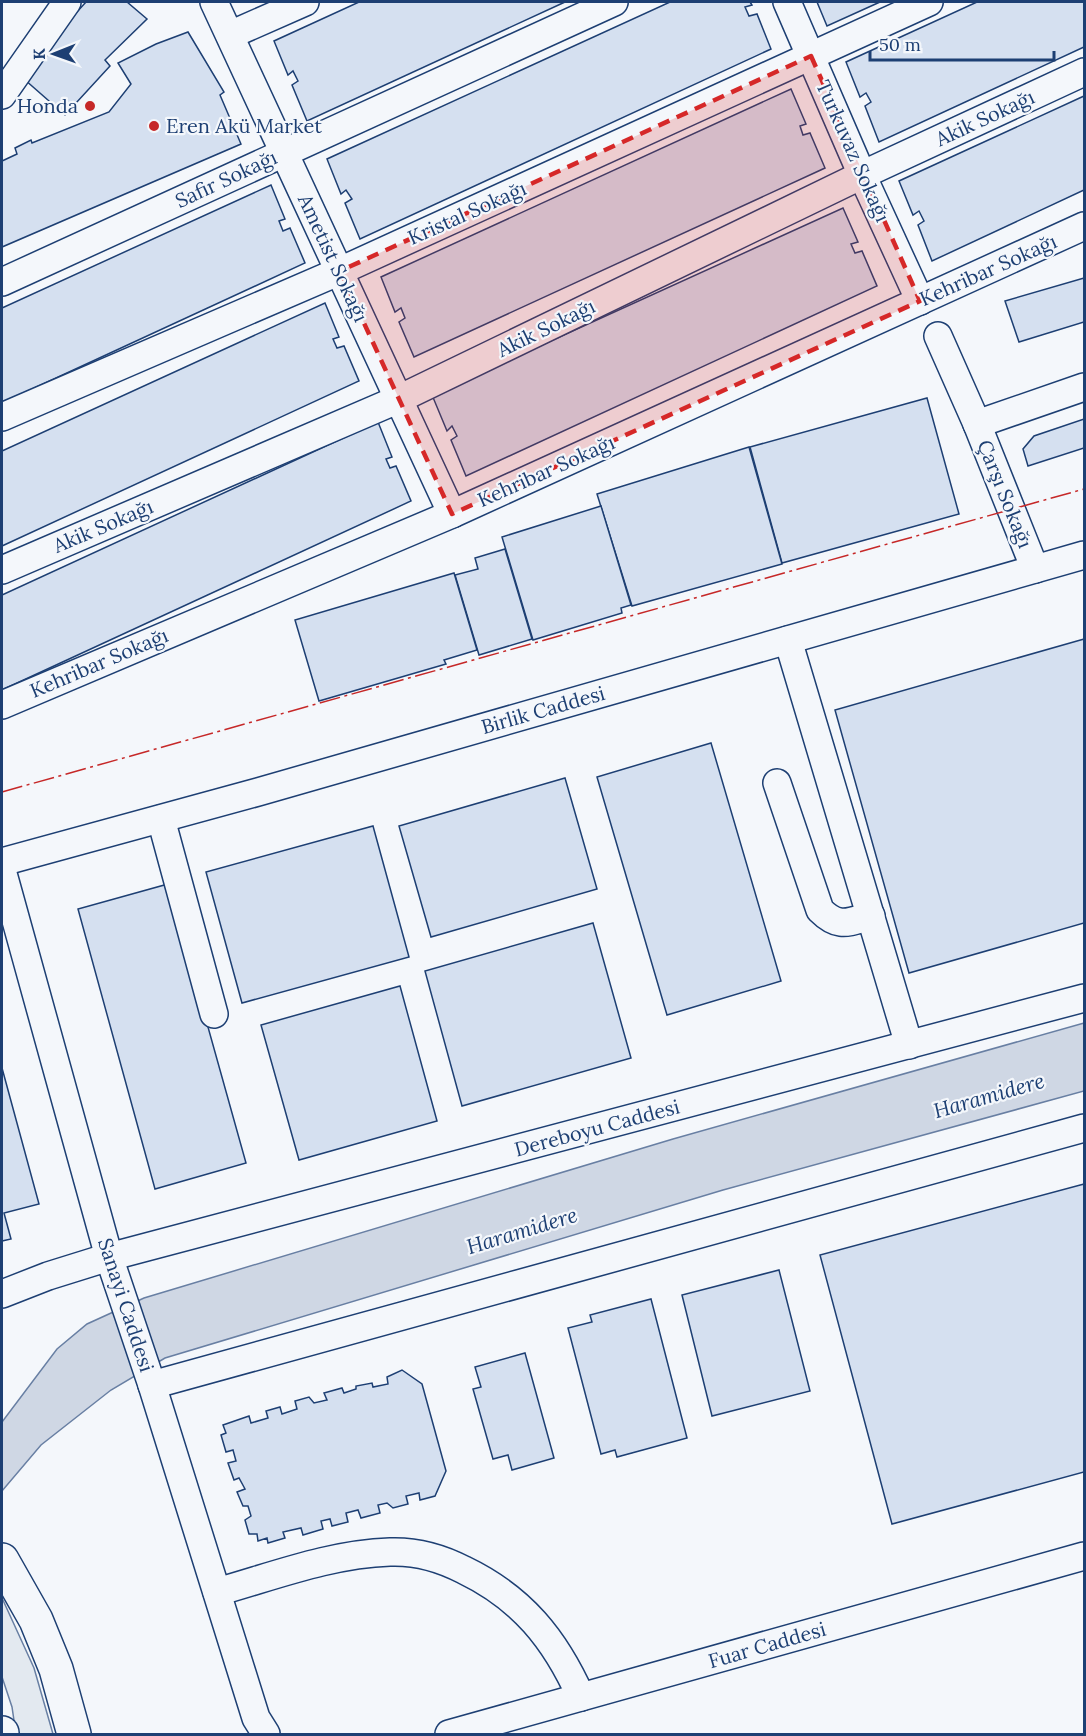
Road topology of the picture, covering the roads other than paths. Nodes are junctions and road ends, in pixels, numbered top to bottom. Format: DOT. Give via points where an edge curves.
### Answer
graph roads {
  1 [pos="67,2"];
  2 [pos="214,2"];
  3 [pos="304,2"];
  4 [pos="614,2"];
  5 [pos="787,2"];
  6 [pos="929,2"];
  7 [pos="230,35"];
  8 [pos="811,56"];
  9 [pos="1084,72"];
  10 [pos="2,95"];
  11 [pos="284,152"];
  12 [pos="862,175"];
  13 [pos="1084,226"];
  14 [pos="340,271"];
  15 [pos="2,282"];
  16 [pos="920,301"];
  17 [pos="938,336"];
  18 [pos="1084,387"];
  19 [pos="399,399"];
  20 [pos="2,417"];
  21 [pos="977,424"];
  22 [pos="452,514"];
  23 [pos="1084,555"];
  24 [pos="1035,569"];
  25 [pos="2,570"];
  26 [pos="788,640"];
  27 [pos="2,705"];
  28 [pos="777,783"];
  29 [pos="161,819"];
  30 [pos="2,862"];
  31 [pos="2,870"];
  32 [pos="871,916"];
  33 [pos="1084,998"];
  34 [pos="214,1014"];
  35 [pos="909,1045"];
  36 [pos="1084,1128"];
  37 [pos="109,1257"];
  38 [pos="2,1294"];
  39 [pos="152,1385"];
  40 [pos="1084,1556"];
  41 [pos="2,1560"];
  42 [pos="217,1593"];
  43 [pos="581,1697"];
  44 [pos="74,1734"];
  45 [pos="266,1734"];
  46 [pos="448,1734"];
  1 -- 10 [label="street"];
  2 -- 7 [label="street, Ametist Sokağı"];
  3 -- 7 [label="street"];
  4 -- 11 [label="street, Safir Sokağı"];
  5 -- 8 [label="street, Turkuvaz Sokağı"];
  6 -- 8 [label="street, Kristal Sokağı"];
  7 -- 11 [label="street, Ametist Sokağı"];
  8 -- 12 [label="street, Turkuvaz Sokağı"];
  8 -- 14 [label="street, Kristal Sokağı"];
  9 -- 12 [label="street, Akik Sokağı"];
  11 -- 14 [label="street, Ametist Sokağı"];
  11 -- 15 [label="street, Safir Sokağı"];
  12 -- 16 [label="street, Turkuvaz Sokağı"];
  12 -- 19 [label="street, Akik Sokağı"];
  13 -- 16 [label="street, Kehribar Sokağı"];
  14 -- 19 [label="street, Ametist Sokağı"];
  14 -- 20 [label="street, Kristal Sokağı"];
  16 -- 22 [label="street, Kehribar Sokağı"];
  17 -- 21 [label="street"];
  18 -- 21 [label="street, Çarşı Sokağı"];
  19 -- 22 [label="street, Ametist Sokağı"];
  19 -- 25 [label="street, Akik Sokağı"];
  21 -- 24 [label="street, Çarşı Sokağı"];
  22 -- 27 [label="street, Kehribar Sokağı"];
  23 -- 24 [label="street, Birlik Caddesi"];
  24 -- 26 [label="street, Birlik Caddesi"];
  26 -- 29 [label="street, Birlik Caddesi"];
  26 -- 32 [label="street"];
  28 -- 32 [label="street" via="820,910 841,924"];
  29 -- 30 [label="street, Birlik Caddesi"];
  29 -- 34 [label="street"];
  31 -- 37 [label="street, Sanayi Caddesi"];
  32 -- 35 [label="street"];
  33 -- 35 [label="street, Dereboyu Caddesi"];
  35 -- 37 [label="street, Dereboyu Caddesi"];
  36 -- 39 [label="street"];
  37 -- 38 [label="street, Dereboyu Caddesi"];
  37 -- 39 [label="street, Sanayi Caddesi"];
  39 -- 42 [label="street, Sanayi Caddesi"];
  40 -- 43 [label="street, Fuar Caddesi"];
  41 -- 44 [label="highway" via="36,1620 56,1669"];
  42 -- 43 [label="street" via="326,1560 391,1551 433,1557 470,1572 511,1598 555,1647"];
  42 -- 45 [label="street, Sanayi Caddesi" via="256,1718"];
  43 -- 46 [label="street, Fuar Caddesi"];
}
